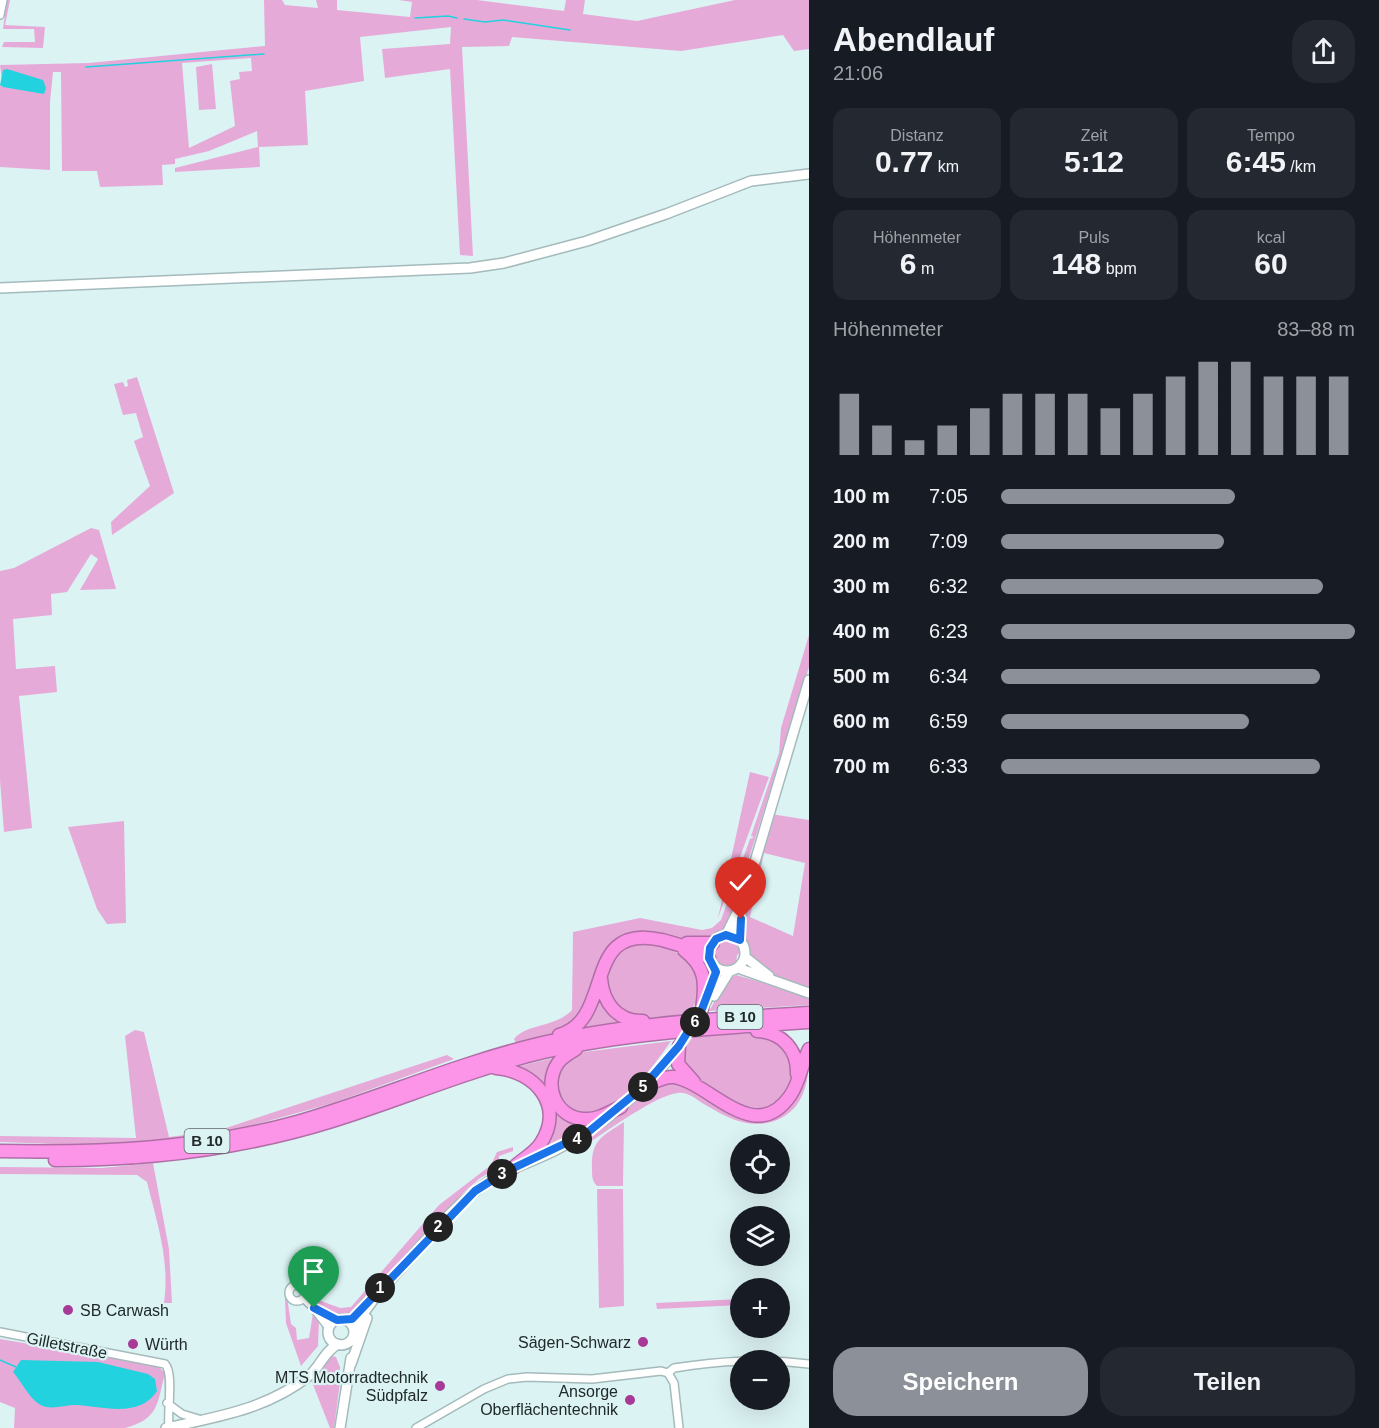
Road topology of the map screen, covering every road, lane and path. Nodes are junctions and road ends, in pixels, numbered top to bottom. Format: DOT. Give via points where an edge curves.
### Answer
graph roads {
  1 [pos="3,0"];
  2 [pos="0,15"];
  3 [pos="809,174"];
  4 [pos="0,288"];
  5 [pos="809,680"];
  6 [pos="743,902"];
  7 [pos="726,935"];
  8 [pos="740,940"];
  9 [pos="712,943"];
  10 [pos="676,944"];
  11 [pos="745,957"];
  12 [pos="712,962"];
  13 [pos="738,968"];
  14 [pos="729,972"];
  15 [pos="601,973"];
  16 [pos="777,982"];
  17 [pos="809,993"];
  18 [pos="702,1010"];
  19 [pos="809,1013"];
  20 [pos="809,1022"];
  21 [pos="671,1023"];
  22 [pos="729,1027"];
  23 [pos="681,1043"];
  24 [pos="585,1044"];
  25 [pos="536,1045"];
  26 [pos="809,1049"];
  27 [pos="489,1068"];
  28 [pos="796,1086"];
  29 [pos="643,1087"];
  30 [pos="698,1087"];
  31 [pos="621,1107"];
  32 [pos="0,1151"];
  33 [pos="0,1159"];
  34 [pos="513,1168"];
  35 [pos="393,1278"];
  36 [pos="303,1298"];
  37 [pos="314,1308"];
  38 [pos="337,1320"];
  39 [pos="347,1320"];
  40 [pos="354,1330"];
  41 [pos="0,1332"];
  42 [pos="329,1332"];
  43 [pos="351,1341"];
  44 [pos="339,1344"];
  45 [pos="351,1364"];
  46 [pos="809,1364"];
  47 [pos="668,1373"];
  48 [pos="295,1385"];
  49 [pos="345,1393"];
  50 [pos="167,1403"];
  51 [pos="204,1420"];
  52 [pos="168,1428"];
  53 [pos="340,1428"];
  54 [pos="416,1428"];
  55 [pos="679,1428"];
  1 -- 2 [label="street"];
  3 -- 4 [label="main road" via="750,181 586,241 470,268"];
  5 -- 6 [label="main road"];
  6 -- 7 [label="main road"];
  6 -- 8 [label="main road"];
  7 -- 8 [label="main road"];
  7 -- 9 [label="main road"];
  8 -- 11 [label="main road"];
  9 -- 10 [label="highway"];
  9 -- 12 [label="main road"];
  10 -- 12 [label="highway"];
  10 -- 15 [label="highway" via="645,938 630,940 609,954"];
  10 -- 18 [label="highway" via="703,971 706,987"];
  11 -- 13 [label="main road"];
  11 -- 16 [label="main road"];
  12 -- 14 [label="main road"];
  12 -- 18 [label="main road" via="713,984"];
  13 -- 14 [label="main road"];
  13 -- 16 [label="main road"];
  14 -- 18 [label="main road"];
  15 -- 21 [label="highway" via="605,997 617,1013 633,1021"];
  15 -- 25 [label="highway" via="584,1019"];
  16 -- 17 [label="main road"];
  18 -- 23 [label="main road, bridge"];
  19 -- 21 [label="highway, B 10"];
  20 -- 22 [label="highway, B 10"];
  21 -- 25 [label="highway, B 10"];
  22 -- 24 [label="highway, B 10"];
  22 -- 28 [label="highway" via="767,1032 785,1042 796,1061"];
  23 -- 29 [label="main road"];
  23 -- 30 [label="highway" via="678,1064"];
  24 -- 27 [label="highway, B 10"];
  24 -- 31 [label="highway" via="556,1065 551,1081 554,1099 565,1112 584,1119 594,1119"];
  25 -- 32 [label="highway, B 10" via="329,1112 250,1133 131,1150"];
  26 -- 28 [label="highway"];
  27 -- 33 [label="highway, B 10" via="332,1121 229,1146 132,1158"];
  27 -- 34 [label="highway" via="516,1071 528,1078 542,1092 548,1108 548,1127 542,1142"];
  28 -- 30 [label="highway" via="780,1107 757,1115 738,1112"];
  29 -- 30 [label="highway" via="671,1077"];
  29 -- 31 [label="main road"];
  31 -- 34 [label="main road" via="579,1138"];
  34 -- 35 [label="main road" via="469,1197"];
  35 -- 39 [label="main road"];
  35 -- 40 [label="main road"];
  35 -- 45 [label="main road" via="364,1323"];
  36 -- 37 [label="street"];
  37 -- 38 [label="street"];
  37 -- 42 [label="street"];
  38 -- 39 [label="main road"];
  38 -- 42 [label="main road"];
  39 -- 40 [label="main road"];
  40 -- 43 [label="main road"];
  41 -- 50 [label="street, Gilletstraße" via="168,1366"];
  42 -- 44 [label="main road"];
  42 -- 48 [label="main road" via="319,1356"];
  43 -- 44 [label="main road"];
  43 -- 45 [label="main road"];
  44 -- 48 [label="main road"];
  44 -- 49 [label="main road" via="345,1354"];
  45 -- 49 [label="main road"];
  46 -- 47 [label="street" via="771,1359 729,1360 674,1368"];
  47 -- 54 [label="street" via="508,1379"];
  47 -- 55 [label="street" via="674,1383"];
  48 -- 51 [label="main road" via="257,1406"];
  49 -- 53 [label="main road"];
  50 -- 51 [label="street" via="182,1414"];
  50 -- 52 [label="street"];
  51 -- 52 [label="main road"];
}
